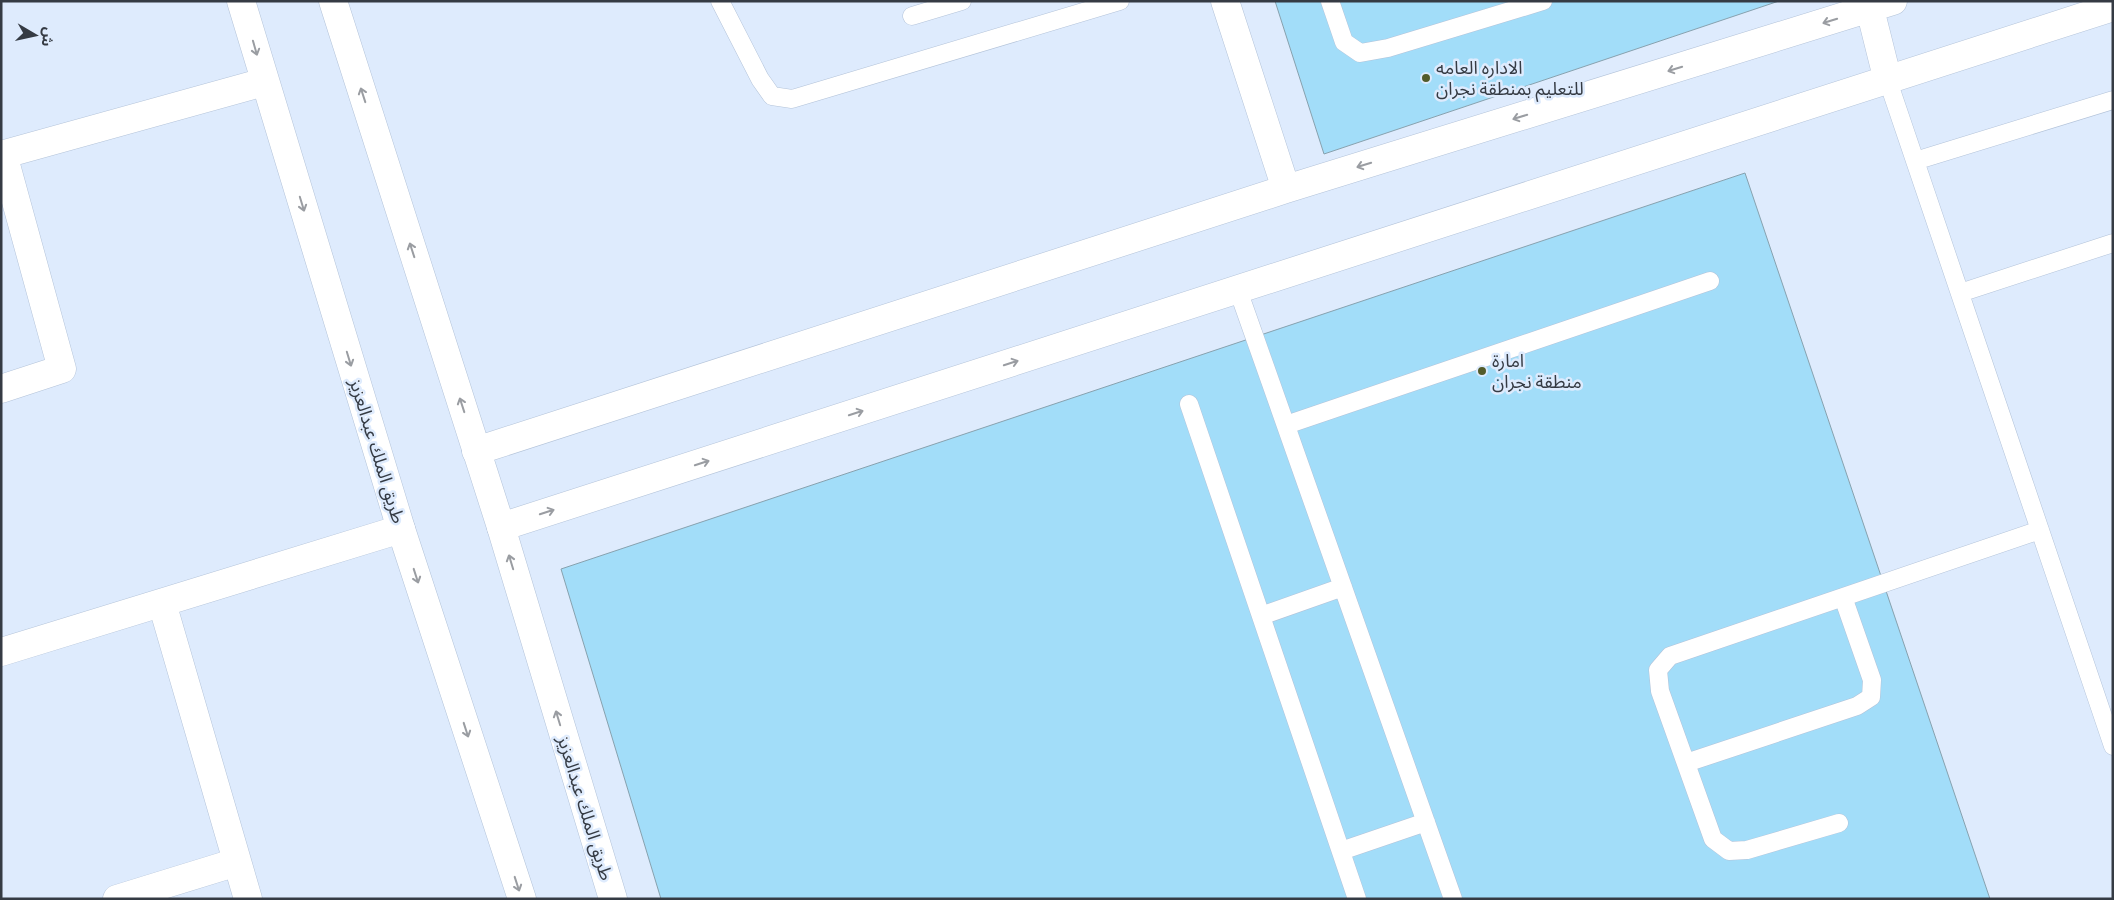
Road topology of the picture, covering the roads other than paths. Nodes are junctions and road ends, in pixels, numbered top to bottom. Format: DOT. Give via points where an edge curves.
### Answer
graph roads {
  1 [pos="241,1"];
  2 [pos="333,1"];
  3 [pos="720,1"];
  4 [pos="962,1"];
  5 [pos="1120,1"];
  6 [pos="1225,1"];
  7 [pos="1330,1"];
  8 [pos="1543,1"];
  9 [pos="1877,4"];
  10 [pos="1081,7"];
  11 [pos="2113,7"];
  12 [pos="912,16"];
  13 [pos="1888,81"];
  14 [pos="264,82"];
  15 [pos="2113,100"];
  16 [pos="2,155"];
  17 [pos="1915,161"];
  18 [pos="1286,189"];
  19 [pos="2113,243"];
  20 [pos="1710,282"];
  21 [pos="1238,290"];
  22 [pos="1960,293"];
  23 [pos="1,389"];
  24 [pos="1189,404"];
  25 [pos="1286,425"];
  26 [pos="476,452"];
  27 [pos="501,527"];
  28 [pos="401,529"];
  29 [pos="2040,530"];
  30 [pos="1343,587"];
  31 [pos="1843,597"];
  32 [pos="162,603"];
  33 [pos="1260,616"];
  34 [pos="1,652"];
  35 [pos="2113,746"];
  36 [pos="1686,763"];
  37 [pos="1426,822"];
  38 [pos="1839,823"];
  39 [pos="1340,851"];
  40 [pos="237,862"];
  41 [pos="117,899"];
  42 [pos="248,899"];
  43 [pos="522,899"];
  44 [pos="613,899"];
  45 [pos="1357,899"];
  46 [pos="1453,899"];
  1 -- 14 [label="street, طريق الملك عبدالعزيز, one-way"];
  26 -- 2 [label="street, طريق الملك عبدالعزيز, one-way"];
  3 -- 10 [label="lane" via="772,96 792,99"];
  4 -- 12 [label="lane"];
  5 -- 10 [label="lane"];
  6 -- 18 [label="street"];
  7 -- 8 [label="lane" via="1344,42 1360,53 1388,48"];
  9 -- 13 [label="street"];
  9 -- 18 [label="street, one-way"];
  11 -- 13 [label="street"];
  13 -- 17 [label="lane"];
  13 -- 21 [label="street"];
  14 -- 16 [label="street"];
  14 -- 28 [label="street, طريق الملك عبدالعزيز, one-way"];
  15 -- 17 [label="lane"];
  16 -- 23 [label="street" via="62,369"];
  17 -- 22 [label="lane"];
  18 -- 26 [label="street"];
  19 -- 22 [label="lane"];
  20 -- 25 [label="lane"];
  21 -- 25 [label="lane"];
  27 -- 21 [label="street, one-way"];
  22 -- 29 [label="lane"];
  24 -- 33 [label="lane"];
  25 -- 30 [label="lane"];
  26 -- 27 [label="street, طريق الملك عبدالعزيز"];
  44 -- 27 [label="street, طريق الملك عبدالعزيز, one-way"];
  28 -- 32 [label="street"];
  28 -- 43 [label="street, طريق الملك عبدالعزيز, one-way"];
  29 -- 31 [label="lane"];
  29 -- 35 [label="lane"];
  30 -- 33 [label="lane"];
  30 -- 37 [label="lane"];
  31 -- 36 [label="lane" via="1670,656 1658,670 1660,691"];
  31 -- 36 [label="lane" via="1872,680 1871,697 1857,706"];
  32 -- 34 [label="street"];
  32 -- 40 [label="street"];
  33 -- 39 [label="lane"];
  36 -- 38 [label="lane" via="1713,839 1729,851 1747,850"];
  37 -- 39 [label="lane"];
  37 -- 46 [label="lane"];
  39 -- 45 [label="lane"];
  40 -- 41 [label="street"];
  40 -- 42 [label="street"];
}
